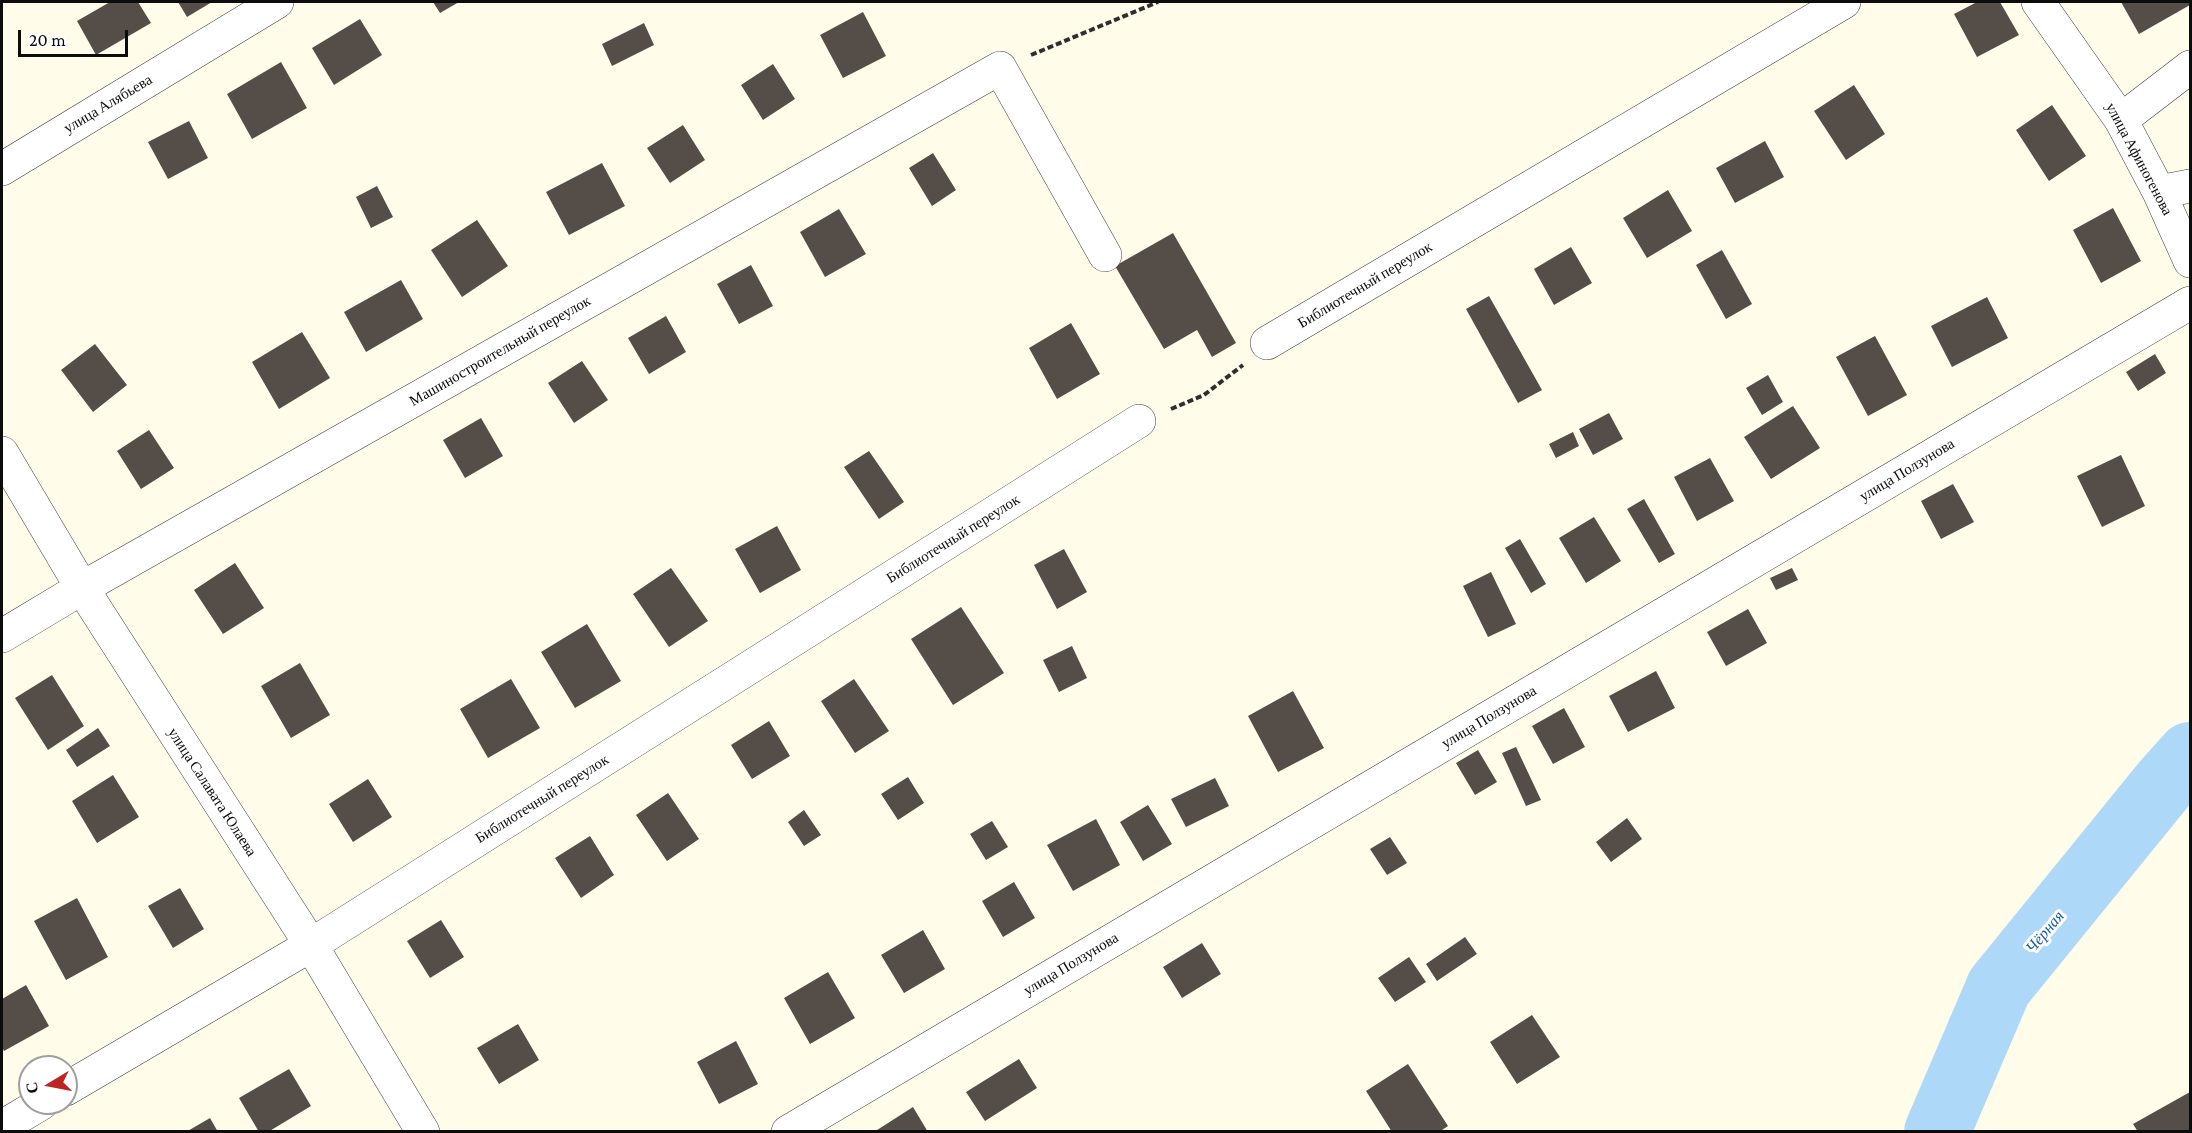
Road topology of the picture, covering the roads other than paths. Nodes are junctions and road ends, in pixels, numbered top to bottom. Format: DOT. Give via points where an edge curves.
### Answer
graph roads {
  1 [pos="277,2"];
  2 [pos="1844,2"];
  3 [pos="2038,2"];
  4 [pos="2190,67"];
  5 [pos="2121,120"];
  6 [pos="2,169"];
  7 [pos="2190,186"];
  8 [pos="2159,192"];
  9 [pos="1105,255"];
  10 [pos="2190,261"];
  11 [pos="2190,303"];
  12 [pos="1267,343"];
  13 [pos="1139,421"];
  14 [pos="2,453"];
  15 [pos="82,588"];
  16 [pos="2,636"];
  17 [pos="311,945"];
  18 [pos="78,1082"];
  19 [pos="22,1115"];
  20 [pos="2,1127"];
  21 [pos="423,1131"];
  22 [pos="788,1131"];
  1 -- 6 [label="street, улица Алябьева"];
  2 -- 12 [label="street, Библиотечный переулок"];
  3 -- 5 [label="street, улица Афиногенова"];
  4 -- 5 [label="street"];
  5 -- 8 [label="street, улица Афиногенова"];
  7 -- 8 [label="street"];
  8 -- 10 [label="street, улица Афиногенова"];
  9 -- 15 [label="street, Машиностроительный переулок" via="1000,68"];
  11 -- 22 [label="street, улица Ползунова"];
  13 -- 17 [label="street, Библиотечный переулок"];
  14 -- 15 [label="street, улица Салавата Юлаева"];
  15 -- 16 [label="street, Машиностроительный переулок"];
  15 -- 17 [label="street, улица Салавата Юлаева"];
  17 -- 18 [label="street, Библиотечный переулок"];
  17 -- 21 [label="street, улица Салавата Юлаева"];
  19 -- 20 [label="street"];
}
